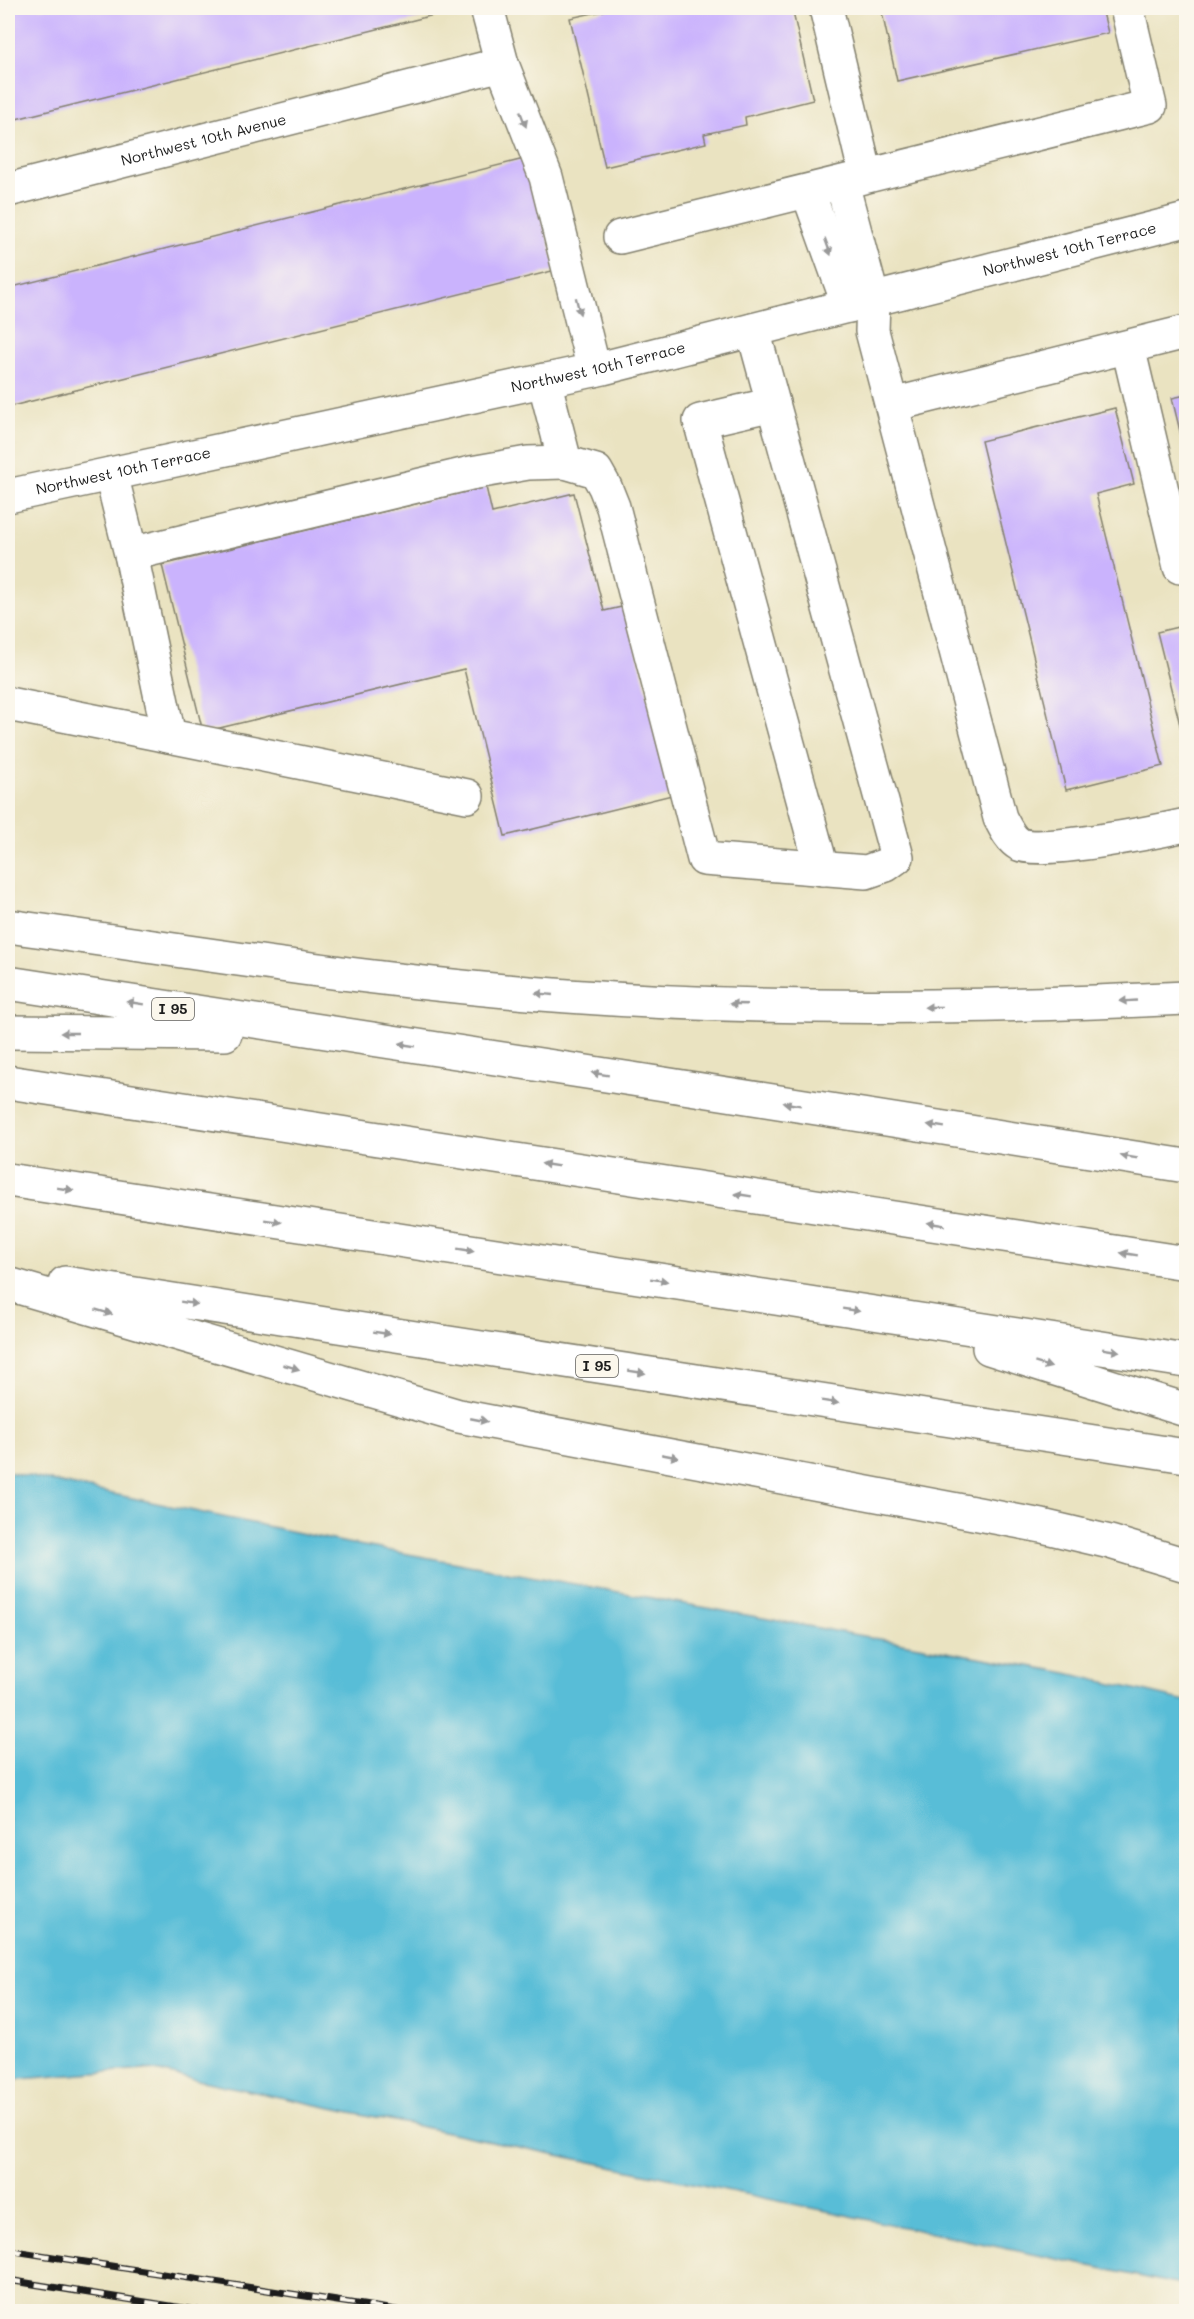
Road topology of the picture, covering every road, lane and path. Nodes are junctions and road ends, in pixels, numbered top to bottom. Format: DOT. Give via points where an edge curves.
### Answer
graph roads {
  1 [pos="487,8"];
  2 [pos="826,8"];
  3 [pos="1127,8"];
  4 [pos="502,64"];
  5 [pos="854,180"];
  6 [pos="8,190"];
  7 [pos="808,192"];
  8 [pos="1186,220"];
  9 [pos="620,237"];
  10 [pos="861,303"];
  11 [pos="753,330"];
  12 [pos="1186,332"];
  13 [pos="1128,346"];
  14 [pos="594,370"];
  15 [pos="543,380"];
  16 [pos="773,404"];
  17 [pos="892,405"];
  18 [pos="565,462"];
  19 [pos="111,474"];
  20 [pos="8,496"];
  21 [pos="131,554"];
  22 [pos="1186,566"];
  23 [pos="8,704"];
  24 [pos="169,736"];
  25 [pos="466,796"];
  26 [pos="1186,825"];
  27 [pos="822,869"];
  28 [pos="8,926"];
  29 [pos="8,983"];
  30 [pos="1186,998"];
  31 [pos="8,1032"];
  32 [pos="338,1034"];
  33 [pos="8,1083"];
  34 [pos="1186,1166"];
  35 [pos="8,1180"];
  36 [pos="1186,1263"];
  37 [pos="8,1273"];
  38 [pos="8,1284"];
  39 [pos="887,1316"];
  40 [pos="1186,1361"];
  41 [pos="1186,1410"];
  42 [pos="1186,1456"];
  43 [pos="1186,1565"];
  1 -- 4 [label="main road"];
  2 -- 5 [label="main road"];
  3 -- 5 [label="main road" via="1150,106"];
  4 -- 6 [label="main road, Northwest 10th Avenue"];
  4 -- 14 [label="main road, one-way" via="546,177"];
  5 -- 7 [label="main road"];
  5 -- 10 [label="main road"];
  7 -- 9 [label="main road"];
  7 -- 10 [label="main road, one-way"];
  8 -- 10 [label="main road, Northwest 10th Terrace"];
  10 -- 11 [label="main road, Northwest 10th Terrace"];
  10 -- 17 [label="main road"];
  11 -- 14 [label="main road, Northwest 10th Terrace"];
  11 -- 16 [label="main road"];
  12 -- 13 [label="main road"];
  13 -- 17 [label="main road"];
  13 -- 22 [label="main road" via="1180,567"];
  14 -- 15 [label="main road, Northwest 10th Terrace"];
  15 -- 18 [label="main road"];
  15 -- 19 [label="main road, Northwest 10th Terrace"];
  16 -- 27 [label="main road" via="700,421"];
  16 -- 27 [label="main road" via="897,857 866,873"];
  17 -- 26 [label="main road" via="1000,818 1008,833 1020,844 1040,847 1122,838"];
  18 -- 21 [label="main road" via="528,463 471,473"];
  18 -- 27 [label="main road" via="596,471 613,507 704,859"];
  19 -- 20 [label="main road, Northwest 10th Terrace"];
  19 -- 21 [label="main road"];
  21 -- 24 [label="main road"];
  23 -- 24 [label="main road"];
  24 -- 25 [label="main road"];
  30 -- 28 [label="main road, one-way" via="900,1008 568,996 282,965"];
  32 -- 29 [label="main road, I 95, one-way"];
  32 -- 31 [label="main road, one-way"];
  34 -- 32 [label="main road, I 95, one-way"];
  36 -- 33 [label="main road, one-way"];
  35 -- 39 [label="main road, one-way"];
  37 -- 42 [label="main road, I 95, one-way"];
  38 -- 43 [label="main road, one-way" via="459,1416 1042,1526"];
  39 -- 40 [label="main road, one-way"];
  39 -- 41 [label="main road, one-way"];
}
